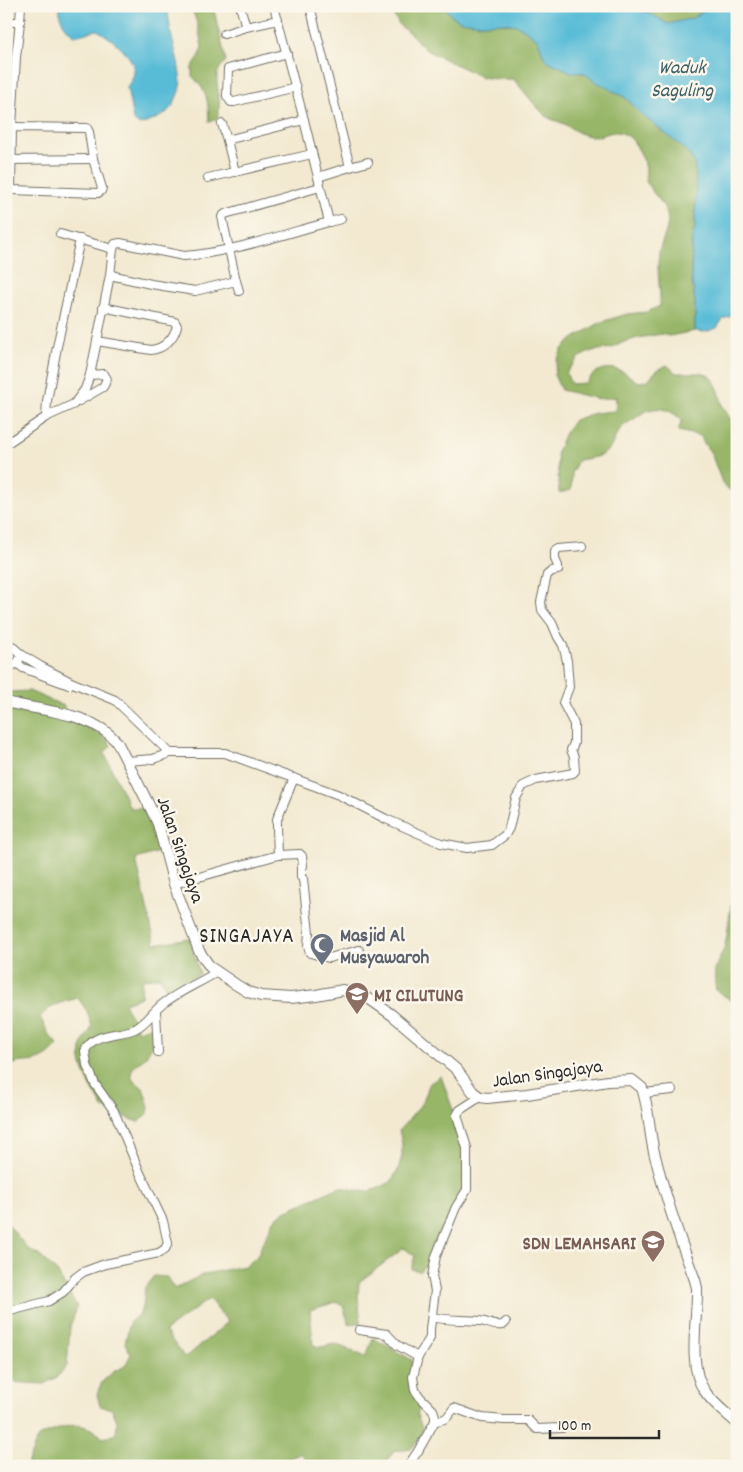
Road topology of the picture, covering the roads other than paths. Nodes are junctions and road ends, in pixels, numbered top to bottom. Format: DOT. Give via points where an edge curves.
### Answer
graph roads {
  1 [pos="21,6"];
  2 [pos="240,6"];
  3 [pos="274,6"];
  4 [pos="310,6"];
  5 [pos="278,20"];
  6 [pos="6,22"];
  7 [pos="20,22"];
  8 [pos="246,27"];
  9 [pos="224,34"];
  10 [pos="287,53"];
  11 [pos="6,57"];
  12 [pos="16,57"];
  13 [pos="296,87"];
  14 [pos="10,90"];
  15 [pos="304,120"];
  16 [pos="222,124"];
  17 [pos="9,127"];
  18 [pos="227,140"];
  19 [pos="312,154"];
  20 [pos="93,159"];
  21 [pos="9,160"];
  22 [pos="368,162"];
  23 [pos="350,167"];
  24 [pos="235,172"];
  25 [pos="318,176"];
  26 [pos="208,178"];
  27 [pos="320,187"];
  28 [pos="9,190"];
  29 [pos="341,219"];
  30 [pos="329,222"];
  31 [pos="60,234"];
  32 [pos="80,239"];
  33 [pos="113,249"];
  34 [pos="229,249"];
  35 [pos="110,275"];
  36 [pos="236,281"];
  37 [pos="239,291"];
  38 [pos="103,307"];
  39 [pos="98,341"];
  40 [pos="90,374"];
  41 [pos="74,404"];
  42 [pos="46,417"];
  43 [pos="6,444"];
  44 [pos="582,546"];
  45 [pos="6,641"];
  46 [pos="22,655"];
  47 [pos="16,663"];
  48 [pos="6,670"];
  49 [pos="68,685"];
  50 [pos="6,702"];
  51 [pos="170,753"];
  52 [pos="128,761"];
  53 [pos="294,778"];
  54 [pos="278,855"];
  55 [pos="174,884"];
  56 [pos="359,950"];
  57 [pos="217,972"];
  58 [pos="156,1012"];
  59 [pos="158,1052"];
  60 [pos="672,1090"];
  61 [pos="644,1093"];
  62 [pos="480,1096"];
  63 [pos="6,1312"];
  64 [pos="432,1316"];
  65 [pos="506,1322"];
  66 [pos="359,1330"];
  67 [pos="418,1357"];
  68 [pos="435,1421"];
  69 [pos="737,1423"];
  70 [pos="562,1428"];
  71 [pos="408,1466"];
  1 -- 7 [label="street"];
  2 -- 8 [label="street"];
  3 -- 5 [label="street"];
  4 -- 23 [label="street"];
  5 -- 8 [label="street"];
  5 -- 10 [label="street"];
  6 -- 7 [label="street"];
  7 -- 12 [label="street"];
  8 -- 9 [label="street"];
  10 -- 13 [label="street"];
  10 -- 13 [label="street" via="228,69 227,96 234,102"];
  11 -- 12 [label="street"];
  12 -- 14 [label="street"];
  13 -- 15 [label="street"];
  14 -- 17 [label="street"];
  15 -- 18 [label="street"];
  15 -- 19 [label="street"];
  16 -- 18 [label="street"];
  17 -- 20 [label="street" via="87,128"];
  17 -- 21 [label="street"];
  18 -- 24 [label="street"];
  19 -- 24 [label="street"];
  19 -- 25 [label="street"];
  20 -- 21 [label="street"];
  20 -- 28 [label="street" via="102,188 100,192"];
  21 -- 28 [label="street"];
  22 -- 23 [label="street"];
  23 -- 25 [label="street"];
  24 -- 26 [label="street"];
  25 -- 27 [label="street"];
  27 -- 30 [label="street"];
  27 -- 34 [label="street" via="224,215 222,220"];
  29 -- 30 [label="street"];
  30 -- 34 [label="street"];
  31 -- 32 [label="street"];
  32 -- 33 [label="street"];
  32 -- 42 [label="street"];
  33 -- 34 [label="street" via="118,243 184,256"];
  33 -- 35 [label="street"];
  34 -- 36 [label="street"];
  35 -- 36 [label="street" via="195,291"];
  35 -- 38 [label="street"];
  36 -- 37 [label="street"];
  38 -- 39 [label="street"];
  38 -- 39 [label="street" via="175,322 177,326 158,350"];
  39 -- 40 [label="street"];
  40 -- 41 [label="street" via="86,389"];
  40 -- 41 [label="street" via="104,374 107,380 103,387"];
  41 -- 42 [label="street"];
  42 -- 43 [label="street"];
  44 -- 53 [label="street" via="555,551 558,570 547,575 541,602 542,610 563,645 567,661 569,687 563,703 574,724 571,750 575,771 523,786 516,798 509,828 497,842 467,848 441,843 339,795"];
  45 -- 46 [label="street"];
  46 -- 47 [label="street"];
  46 -- 51 [label="street" via="73,683 115,700"];
  47 -- 48 [label="street"];
  47 -- 49 [label="street"];
  50 -- 52 [label="street, Jalan Singajaya" via="91,722 118,742"];
  51 -- 52 [label="street"];
  51 -- 53 [label="street" via="225,753"];
  52 -- 55 [label="street, Jalan Singajaya" via="158,824"];
  53 -- 54 [label="street" via="277,819"];
  54 -- 55 [label="street"];
  54 -- 56 [label="street" via="302,856 300,872 304,879 310,953 329,958"];
  55 -- 57 [label="street, Jalan Singajaya" via="199,951"];
  57 -- 58 [label="street" via="162,1004"];
  57 -- 62 [label="street, Jalan Singajaya" via="242,989 261,996 290,998 343,990 370,1000 457,1070 473,1092"];
  58 -- 59 [label="street"];
  58 -- 63 [label="street" via="138,1028 92,1041 85,1051 95,1084 114,1111 163,1221 168,1243 165,1249 83,1272 49,1301"];
  60 -- 61 [label="street"];
  61 -- 62 [label="street, Jalan Singajaya" via="632,1080 487,1098"];
  61 -- 69 [label="street" via="662,1182 697,1288 695,1349 700,1379 704,1391"];
  62 -- 64 [label="street" via="460,1110 457,1116 467,1148 468,1184 436,1256 432,1276 435,1291"];
  64 -- 65 [label="street" via="445,1320 484,1321 495,1326"];
  64 -- 67 [label="street" via="430,1338"];
  66 -- 67 [label="street" via="387,1334"];
  67 -- 68 [label="street" via="414,1386 433,1410"];
  68 -- 70 [label="street" via="450,1415 454,1408 482,1418 528,1420 537,1429"];
  68 -- 71 [label="street"];
}
